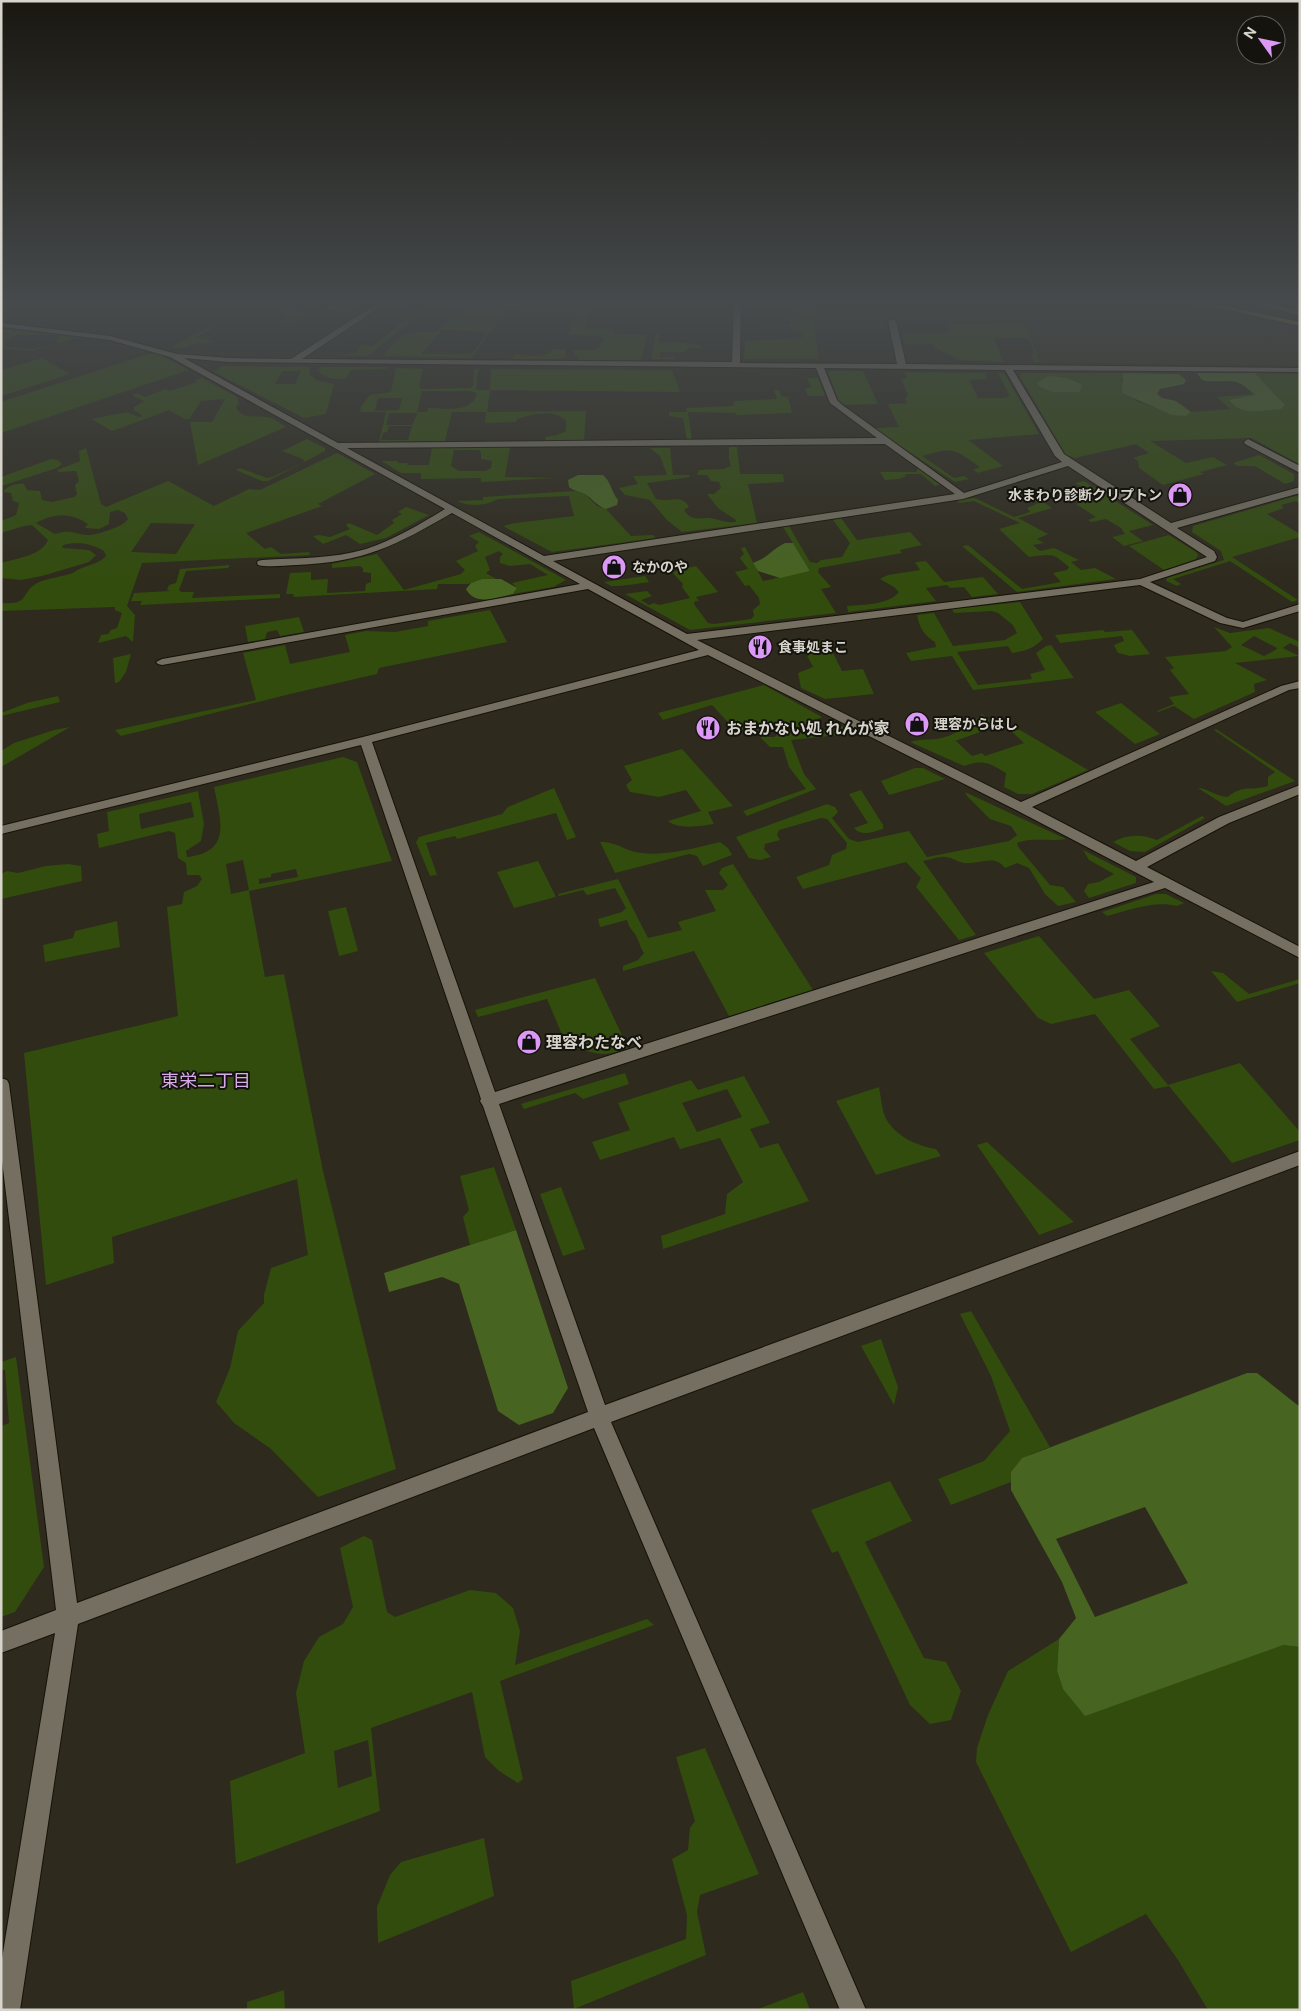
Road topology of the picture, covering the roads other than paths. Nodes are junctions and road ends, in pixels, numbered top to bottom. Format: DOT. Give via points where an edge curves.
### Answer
graph roads {
  1 [pos="248,396"];
  2 [pos="831,396"];
  3 [pos="1024,396"];
  4 [pos="886,441"];
  5 [pos="1248,442"];
  6 [pos="337,445"];
  7 [pos="1069,463"];
  8 [pos="1300,470"];
  9 [pos="1300,490"];
  10 [pos="963,496"];
  11 [pos="453,509"];
  12 [pos="1169,527"];
  13 [pos="544,559"];
  14 [pos="262,563"];
  15 [pos="1141,582"];
  16 [pos="591,585"];
  17 [pos="1300,607"];
  18 [pos="684,638"];
  19 [pos="709,651"];
  20 [pos="162,662"];
  21 [pos="1300,684"];
  22 [pos="365,740"];
  23 [pos="1300,788"];
  24 [pos="1021,807"];
  25 [pos="1,830"];
  26 [pos="1136,867"];
  27 [pos="1167,883"];
  28 [pos="1300,954"];
  29 [pos="1,1084"];
  30 [pos="488,1101"];
  31 [pos="1300,1158"];
  32 [pos="599,1417"];
  33 [pos="68,1618"];
  34 [pos="1,1642"];
  35 [pos="7,2010"];
  36 [pos="853,2010"];
  1 -- 6 [label="street"];
  2 -- 4 [label="street" via="833,402"];
  3 -- 7 [label="street" via="1060,456"];
  4 -- 6 [label="street"];
  4 -- 10 [label="street"];
  5 -- 8 [label="street"];
  6 -- 11 [label="street"];
  7 -- 10 [label="street"];
  7 -- 12 [label="street"];
  9 -- 12 [label="street"];
  10 -- 13 [label="street"];
  11 -- 13 [label="street"];
  11 -- 14 [label="street" via="370,551 339,558"];
  12 -- 15 [label="street" via="1212,557"];
  13 -- 16 [label="street"];
  15 -- 17 [label="street" via="1224,621 1243,625"];
  15 -- 18 [label="street"];
  16 -- 18 [label="street"];
  16 -- 20 [label="street"];
  18 -- 19 [label="street"];
  19 -- 22 [label="street"];
  19 -- 24 [label="street"];
  21 -- 24 [label="street" via="1284,688"];
  22 -- 25 [label="street"];
  22 -- 30 [label="street"];
  23 -- 26 [label="street" via="1224,820"];
  24 -- 26 [label="street"];
  26 -- 27 [label="street"];
  27 -- 28 [label="street"];
  27 -- 30 [label="street"];
  29 -- 33 [label="street"];
  30 -- 32 [label="street"];
  31 -- 32 [label="street"];
  32 -- 33 [label="street"];
  32 -- 36 [label="street"];
  33 -- 34 [label="street"];
  33 -- 35 [label="street"];
}
